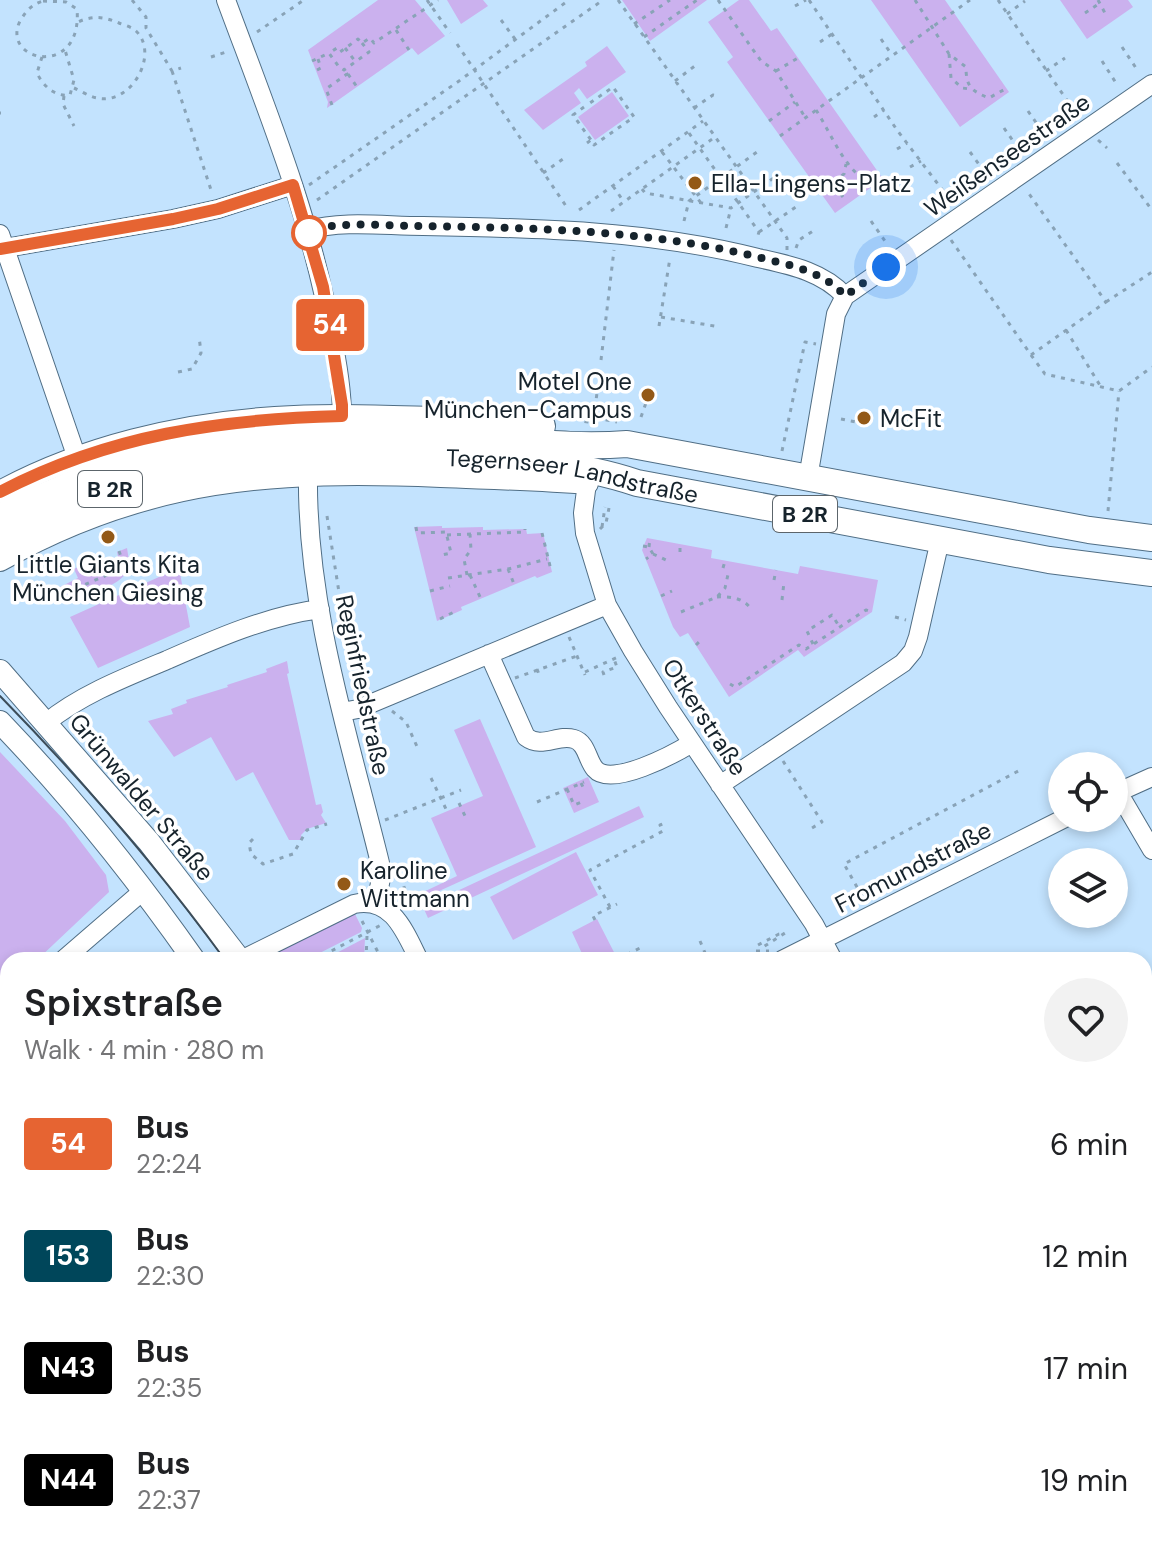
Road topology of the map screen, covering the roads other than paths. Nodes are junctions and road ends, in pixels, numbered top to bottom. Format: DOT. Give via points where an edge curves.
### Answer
graph roads {
  1 [pos="226,0"];
  2 [pos="1152,84"];
  3 [pos="294,189"];
  4 [pos="307,230"];
  5 [pos="2,244"];
  6 [pos="845,296"];
  7 [pos="342,416"];
  8 [pos="440,418"];
  9 [pos="620,429"];
  10 [pos="77,458"];
  11 [pos="308,474"];
  12 [pos="808,478"];
  13 [pos="587,483"];
  14 [pos="637,483"];
  15 [pos="0,492"];
  16 [pos="3,526"];
  17 [pos="1152,538"];
  18 [pos="940,540"];
  19 [pos="0,560"];
  20 [pos="1152,573"];
  21 [pos="607,605"];
  22 [pos="320,609"];
  23 [pos="489,654"];
  24 [pos="0,671"];
  25 [pos="349,707"];
  26 [pos="0,722"];
  27 [pos="46,723"];
  28 [pos="692,743"];
  29 [pos="1152,777"];
  30 [pos="720,785"];
  31 [pos="1128,788"];
  32 [pos="1128,812"];
  33 [pos="1048,826"];
  34 [pos="1152,850"];
  35 [pos="144,890"];
  36 [pos="376,904"];
  37 [pos="823,939"];
  38 [pos="72,952"];
  39 [pos="188,952"];
  40 [pos="234,952"];
  41 [pos="256,952"];
  42 [pos="415,952"];
  43 [pos="798,952"];
  44 [pos="829,952"];
  1 -- 3 [label="street"];
  2 -- 6 [label="street, Weißenseestraße"];
  3 -- 4 [label="street"];
  3 -- 5 [label="street" via="173,219"];
  4 -- 6 [label="street" via="353,225 616,233 784,264 836,285"];
  4 -- 7 [label="street" via="323,287"];
  5 -- 10 [label="street"];
  6 -- 12 [label="street" via="836,314"];
  7 -- 8 [label="main road, Tegernseer Landstraße"];
  7 -- 10 [label="main road, Tegernseer Landstraße" via="219,423"];
  8 -- 9 [label="highway" via="593,432"];
  9 -- 12 [label="highway, Tegernseer Landstraße / B 2R"];
  9 -- 16 [label="highway, Tegernseer Landstraße / B 2R" via="591,447 331,435 256,438 180,450 106,471 51,492"];
  10 -- 15 [label="main road, Tegernseer Landstraße"];
  11 -- 13 [label="main road, Tegernseer Landstraße"];
  11 -- 19 [label="main road, Tegernseer Landstraße" via="223,481 153,496 77,521"];
  11 -- 22 [label="street, Reginfriedstraße"];
  12 -- 17 [label="highway, Tegernseer Landstraße / B 2R"];
  13 -- 14 [label="highway"];
  13 -- 21 [label="street, Otkerstraße" via="585,533"];
  14 -- 16 [label="highway, Tegernseer Landstraße / B 2R" via="601,471 485,458 284,455 155,475"];
  14 -- 18 [label="highway, Tegernseer Landstraße / B 2R"];
  18 -- 20 [label="highway, Tegernseer Landstraße / B 2R"];
  18 -- 30 [label="street" via="918,637 903,663"];
  21 -- 23 [label="street"];
  21 -- 28 [label="street, Otkerstraße"];
  22 -- 25 [label="street, Reginfriedstraße"];
  22 -- 27 [label="street" via="208,642 62,710"];
  23 -- 25 [label="street"];
  23 -- 28 [label="street" via="526,737 538,743 571,738 579,742 602,776 627,772"];
  24 -- 27 [label="main road, Grünwalder Straße"];
  25 -- 36 [label="street, Reginfriedstraße" via="380,863"];
  26 -- 35 [label="main road" via="75,803"];
  27 -- 40 [label="main road, Grünwalder Straße" via="149,842"];
  28 -- 30 [label="street, Otkerstraße"];
  29 -- 31 [label="street"];
  30 -- 37 [label="street, Otkerstraße"];
  32 -- 34 [label="street"];
  33 -- 37 [label="street, Fromundstraße"];
  35 -- 38 [label="street"];
  35 -- 39 [label="main road"];
  36 -- 41 [label="street" via="354,904"];
  36 -- 42 [label="street" via="396,917"];
  37 -- 43 [label="street, Fromundstraße"];
  37 -- 44 [label="street, Otkerstraße"];
}
